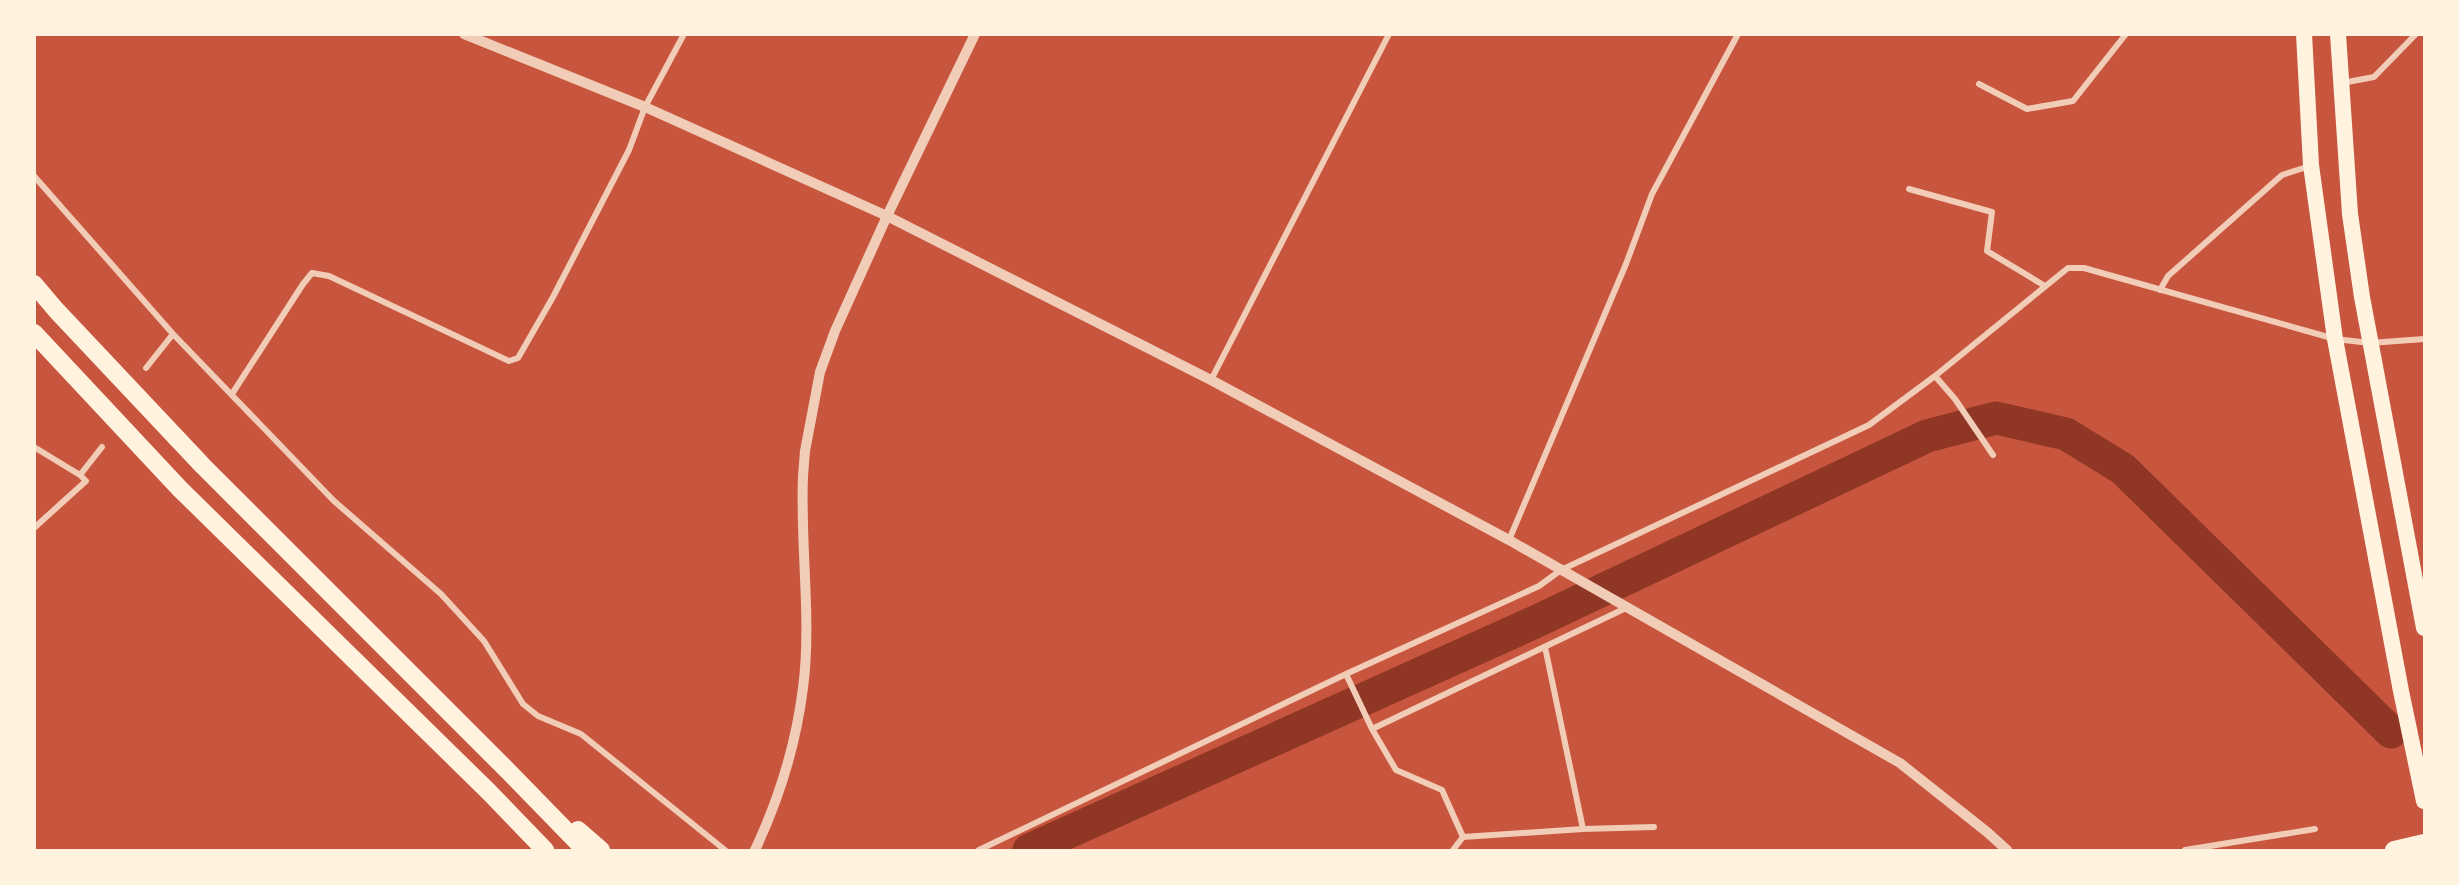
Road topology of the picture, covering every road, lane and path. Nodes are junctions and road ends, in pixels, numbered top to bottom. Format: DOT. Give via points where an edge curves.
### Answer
graph roads {
  1 [pos="464,34"];
  2 [pos="684,34"];
  3 [pos="975,34"];
  4 [pos="1389,34"];
  5 [pos="1738,34"];
  6 [pos="2126,34"];
  7 [pos="2304,34"];
  8 [pos="2338,34"];
  9 [pos="2416,34"];
  10 [pos="2339,83"];
  11 [pos="1979,84"];
  12 [pos="645,107"];
  13 [pos="2311,165"];
  14 [pos="34,176"];
  15 [pos="1909,189"];
  16 [pos="887,216"];
  17 [pos="34,284"];
  18 [pos="2045,286"];
  19 [pos="2160,290"];
  20 [pos="34,333"];
  21 [pos="173,334"];
  22 [pos="2335,339"];
  23 [pos="2424,339"];
  24 [pos="2370,344"];
  25 [pos="146,368"];
  26 [pos="1935,376"];
  27 [pos="1211,380"];
  28 [pos="232,394"];
  29 [pos="34,447"];
  30 [pos="102,447"];
  31 [pos="1993,455"];
  32 [pos="80,475"];
  33 [pos="34,528"];
  34 [pos="1509,540"];
  35 [pos="1565,573"];
  36 [pos="1626,608"];
  37 [pos="2424,628"];
  38 [pos="1545,647"];
  39 [pos="1346,674"];
  40 [pos="1372,729"];
  41 [pos="510,773"];
  42 [pos="2424,796"];
  43 [pos="1654,827"];
  44 [pos="1583,829"];
  45 [pos="2315,830"];
  46 [pos="1463,837"];
  47 [pos="2424,843"];
  48 [pos="545,850"];
  49 [pos="585,850"];
  50 [pos="601,850"];
  51 [pos="725,850"];
  52 [pos="755,850"];
  53 [pos="979,850"];
  54 [pos="1453,850"];
  55 [pos="2007,850"];
  56 [pos="2186,850"];
  57 [pos="2394,850"];
  1 -- 12 [label="street"];
  2 -- 12 [label="street"];
  3 -- 16 [label="street"];
  4 -- 27 [label="street"];
  5 -- 34 [label="street" via="1652,194"];
  6 -- 11 [label="street" via="2073,100 2027,108"];
  7 -- 13 [label="highway"];
  8 -- 10 [label="highway"];
  9 -- 10 [label="street" via="2374,77"];
  10 -- 24 [label="highway" via="2350,214"];
  12 -- 16 [label="street"];
  12 -- 28 [label="street" via="629,150 518,358 509,361 329,276 312,273"];
  13 -- 19 [label="street" via="2282,175 2168,276"];
  13 -- 22 [label="highway"];
  14 -- 21 [label="street"];
  15 -- 18 [label="street" via="1992,212 1987,251"];
  16 -- 27 [label="street"];
  16 -- 52 [label="street" via="835,331 818,382 803,476 803,687 784,775"];
  17 -- 41 [label="highway" via="203,466"];
  18 -- 19 [label="street" via="2068,268 2084,268"];
  18 -- 26 [label="street"];
  19 -- 22 [label="street"];
  20 -- 48 [label="highway" via="180,489"];
  21 -- 25 [label="street"];
  21 -- 28 [label="street"];
  22 -- 24 [label="street"];
  22 -- 42 [label="highway"];
  23 -- 24 [label="street"];
  24 -- 37 [label="highway"];
  26 -- 31 [label="street"];
  26 -- 35 [label="street" via="1869,425"];
  27 -- 34 [label="street"];
  28 -- 51 [label="street" via="333,501 441,594 484,641 523,705 538,716 581,734"];
  29 -- 32 [label="street"];
  30 -- 32 [label="street"];
  32 -- 33 [label="street" via="86,481"];
  34 -- 35 [label="street"];
  35 -- 36 [label="street"];
  35 -- 39 [label="street"];
  36 -- 38 [label="street"];
  36 -- 55 [label="street" via="1900,763"];
  38 -- 40 [label="street"];
  38 -- 44 [label="street"];
  39 -- 40 [label="street"];
  39 -- 53 [label="street"];
  40 -- 46 [label="street" via="1396,770 1442,790"];
  41 -- 49 [label="highway"];
  41 -- 50 [label="highway"];
  43 -- 44 [label="street"];
  44 -- 46 [label="street"];
  45 -- 56 [label="street"];
  46 -- 54 [label="street"];
  47 -- 57 [label="highway"];
}
